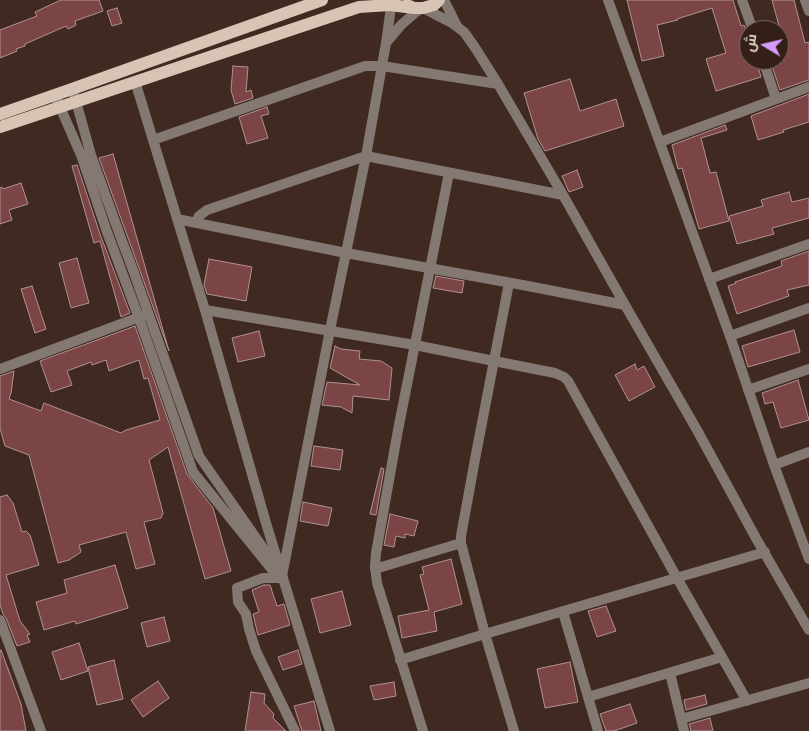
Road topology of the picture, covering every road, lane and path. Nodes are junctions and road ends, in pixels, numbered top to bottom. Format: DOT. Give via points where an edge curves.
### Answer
graph roads {
  1 [pos="322,0"];
  2 [pos="439,0"];
  3 [pos="444,0"];
  4 [pos="608,0"];
  5 [pos="742,0"];
  6 [pos="805,0"];
  7 [pos="394,2"];
  8 [pos="420,8"];
  9 [pos="809,11"];
  10 [pos="749,20"];
  11 [pos="458,27"];
  12 [pos="386,43"];
  13 [pos="382,66"];
  14 [pos="766,70"];
  15 [pos="135,81"];
  16 [pos="498,84"];
  17 [pos="809,87"];
  18 [pos="72,89"];
  19 [pos="55,95"];
  20 [pos="776,99"];
  21 [pos="76,102"];
  22 [pos="60,107"];
  23 [pos="0,114"];
  24 [pos="0,127"];
  25 [pos="153,140"];
  26 [pos="660,142"];
  27 [pos="366,156"];
  28 [pos="448,173"];
  29 [pos="563,195"];
  30 [pos="178,219"];
  31 [pos="196,222"];
  32 [pos="809,244"];
  33 [pos="346,253"];
  34 [pos="430,269"];
  35 [pos="709,279"];
  36 [pos="509,282"];
  37 [pos="625,305"];
  38 [pos="809,308"];
  39 [pos="206,310"];
  40 [pos="144,316"];
  41 [pos="330,330"];
  42 [pos="730,336"];
  43 [pos="415,345"];
  44 [pos="494,361"];
  45 [pos="0,369"];
  46 [pos="809,369"];
  47 [pos="748,390"];
  48 [pos="809,452"];
  49 [pos="199,456"];
  50 [pos="189,460"];
  51 [pos="774,465"];
  52 [pos="805,534"];
  53 [pos="461,543"];
  54 [pos="765,552"];
  55 [pos="809,559"];
  56 [pos="375,569"];
  57 [pos="282,576"];
  58 [pos="677,578"];
  59 [pos="564,612"];
  60 [pos="0,620"];
  61 [pos="809,630"];
  62 [pos="485,634"];
  63 [pos="722,657"];
  64 [pos="400,660"];
  65 [pos="670,673"];
  66 [pos="809,683"];
  67 [pos="588,697"];
  68 [pos="747,701"];
  69 [pos="681,719"];
  70 [pos="41,731"];
  71 [pos="295,731"];
  72 [pos="330,731"];
  73 [pos="423,731"];
  74 [pos="514,731"];
  75 [pos="598,731"];
  76 [pos="684,731"];
  1 -- 18 [label="main road"];
  2 -- 8 [label="main road" via="434,5"];
  3 -- 11 [label="street"];
  4 -- 26 [label="street"];
  5 -- 10 [label="street"];
  6 -- 9 [label="street"];
  7 -- 8 [label="main road"];
  7 -- 12 [label="street"];
  7 -- 15 [label="main road" via="359,7"];
  8 -- 11 [label="street"];
  8 -- 12 [label="street"];
  11 -- 16 [label="street"];
  12 -- 13 [label="street"];
  13 -- 16 [label="street"];
  13 -- 25 [label="street" via="365,66"];
  13 -- 27 [label="street"];
  14 -- 20 [label="street"];
  15 -- 21 [label="main road"];
  15 -- 25 [label="street"];
  16 -- 29 [label="street"];
  17 -- 20 [label="street"];
  18 -- 19 [label="main road"];
  18 -- 21 [label="street"];
  19 -- 22 [label="street"];
  19 -- 23 [label="main road"];
  20 -- 26 [label="street"];
  21 -- 22 [label="main road"];
  21 -- 40 [label="street"];
  22 -- 24 [label="main road"];
  22 -- 40 [label="street" via="81,155 107,232"];
  25 -- 30 [label="street"];
  26 -- 35 [label="street"];
  27 -- 28 [label="street"];
  27 -- 31 [label="street" via="207,210"];
  27 -- 33 [label="street"];
  28 -- 29 [label="street"];
  28 -- 34 [label="street"];
  29 -- 37 [label="street"];
  30 -- 31 [label="street"];
  30 -- 39 [label="street"];
  31 -- 33 [label="street"];
  32 -- 35 [label="street"];
  33 -- 34 [label="street"];
  33 -- 41 [label="street"];
  34 -- 36 [label="street"];
  34 -- 43 [label="street"];
  35 -- 42 [label="street"];
  36 -- 37 [label="street"];
  36 -- 44 [label="street"];
  37 -- 54 [label="street"];
  38 -- 42 [label="street"];
  39 -- 41 [label="street"];
  39 -- 57 [label="street"];
  40 -- 45 [label="street"];
  40 -- 49 [label="street"];
  40 -- 50 [label="street"];
  41 -- 43 [label="street"];
  41 -- 57 [label="street"];
  42 -- 47 [label="street"];
  43 -- 44 [label="street"];
  43 -- 56 [label="street"];
  44 -- 53 [label="street"];
  44 -- 58 [label="street" via="555,372 568,381"];
  46 -- 47 [label="street"];
  47 -- 51 [label="street"];
  48 -- 51 [label="street"];
  49 -- 50 [label="street"];
  49 -- 57 [label="street"];
  50 -- 57 [label="street" via="193,472 274,572"];
  51 -- 52 [label="street"];
  52 -- 55 [label="street"];
  53 -- 56 [label="street"];
  53 -- 62 [label="street"];
  54 -- 58 [label="street"];
  54 -- 61 [label="street"];
  56 -- 64 [label="street"];
  57 -- 71 [label="street" via="254,580 237,588 238,602 246,614 256,650"];
  57 -- 72 [label="street"];
  58 -- 59 [label="street"];
  58 -- 63 [label="street"];
  59 -- 62 [label="street"];
  59 -- 67 [label="street"];
  60 -- 70 [label="street"];
  62 -- 64 [label="street"];
  62 -- 74 [label="street"];
  63 -- 65 [label="street"];
  63 -- 68 [label="street"];
  64 -- 73 [label="street"];
  65 -- 67 [label="street"];
  65 -- 69 [label="street"];
  66 -- 68 [label="street"];
  67 -- 75 [label="street"];
  68 -- 69 [label="street"];
  69 -- 76 [label="street"];
}
